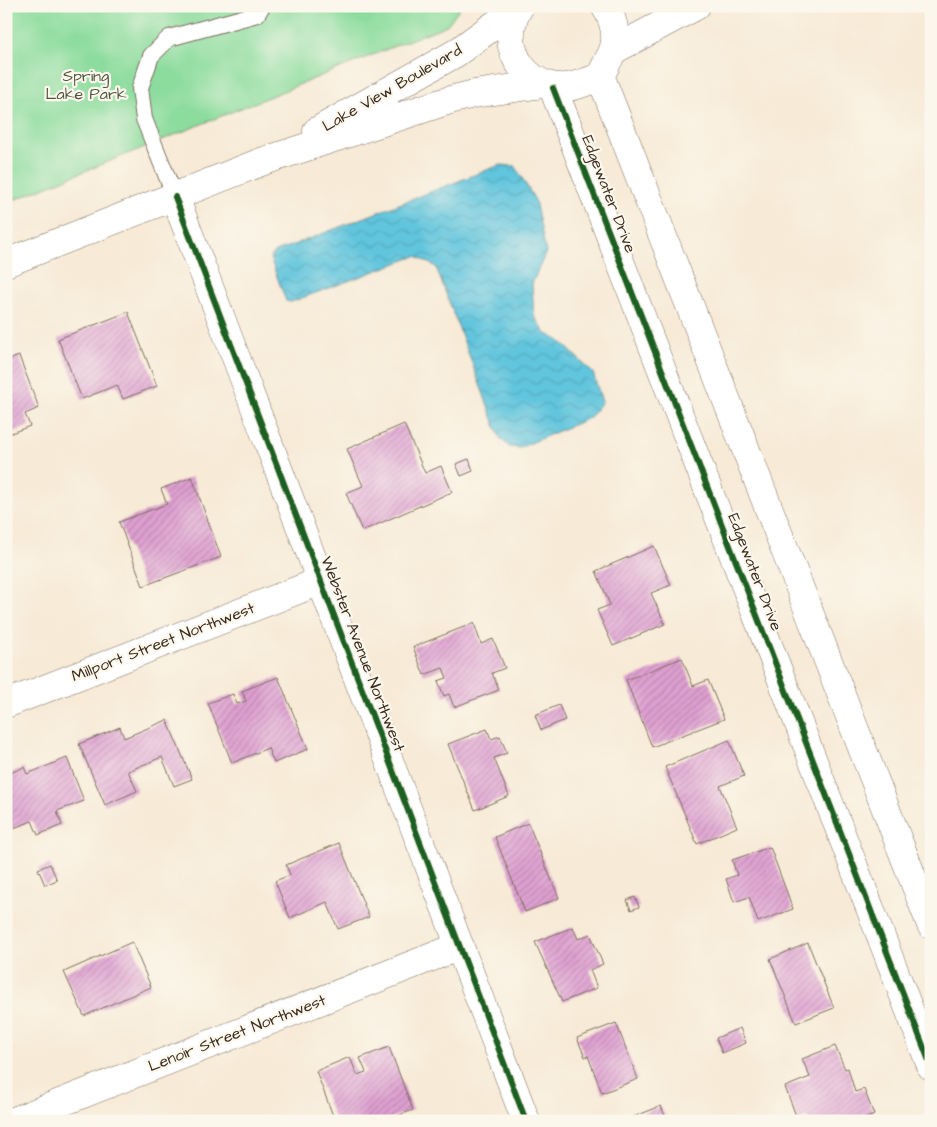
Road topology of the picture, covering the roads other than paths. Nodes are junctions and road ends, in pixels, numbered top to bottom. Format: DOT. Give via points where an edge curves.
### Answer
graph roads {
  1 [pos="262,6"];
  2 [pos="605,6"];
  3 [pos="696,6"];
  4 [pos="519,7"];
  5 [pos="614,50"];
  6 [pos="600,76"];
  7 [pos="548,86"];
  8 [pos="261,162"];
  9 [pos="175,197"];
  10 [pos="6,264"];
  11 [pos="321,581"];
  12 [pos="6,704"];
  13 [pos="931,925"];
  14 [pos="460,946"];
  15 [pos="931,1066"];
  16 [pos="14,1121"];
  17 [pos="526,1121"];
  1 -- 9 [label="lane" via="257,14 169,38 151,56 140,88 144,119"];
  2 -- 5 [label="street" via="612,20"];
  3 -- 5 [label="street"];
  4 -- 7 [label="street" via="511,38 514,53 530,77"];
  4 -- 8 [label="street, Lake View Boulevard" via="456,53"];
  5 -- 6 [label="street"];
  6 -- 7 [label="street, Lake View Boulevard" via="572,87"];
  6 -- 13 [label="street, Edgewater Drive"];
  7 -- 8 [label="street, Lake View Boulevard" via="474,94 450,100"];
  7 -- 15 [label="street, Edgewater Drive"];
  8 -- 9 [label="street, Lake View Boulevard"];
  9 -- 10 [label="street, Lake View Boulevard"];
  9 -- 11 [label="street, Webster Avenue Northwest"];
  11 -- 12 [label="street, Millport Street Northwest"];
  11 -- 14 [label="street, Webster Avenue Northwest"];
  14 -- 16 [label="street, Lenoir Street Northwest"];
  14 -- 17 [label="street, Webster Avenue Northwest"];
}
